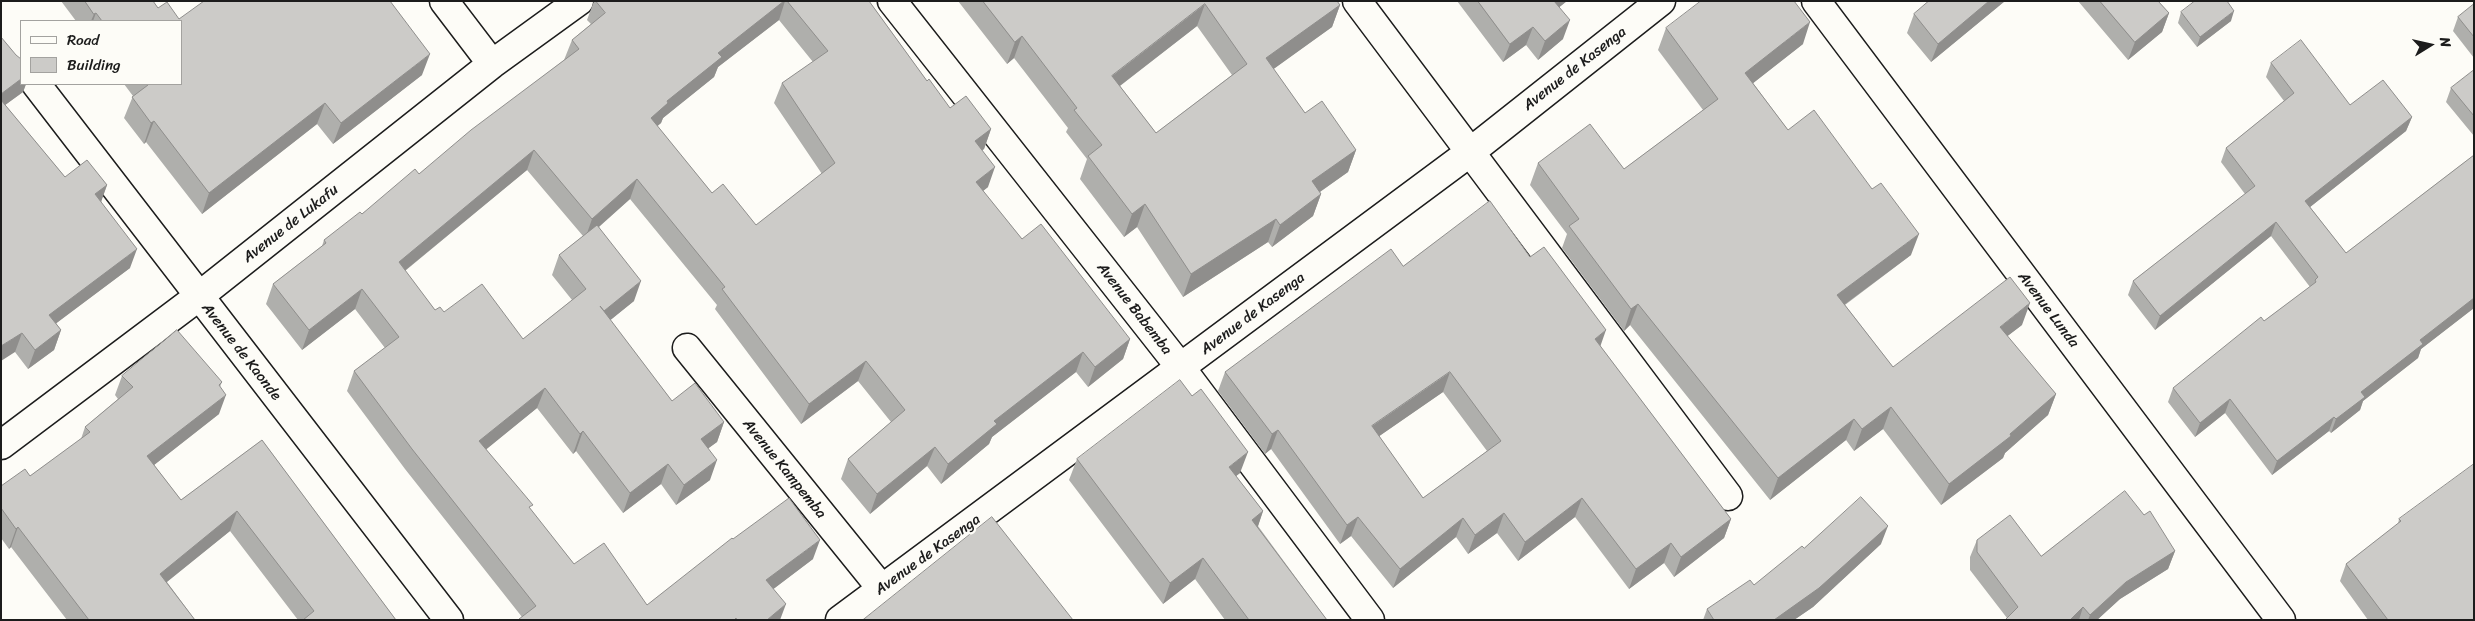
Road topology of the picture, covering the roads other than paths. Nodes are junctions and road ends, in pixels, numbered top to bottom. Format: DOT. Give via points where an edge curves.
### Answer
graph roads {
  1 [pos="444,1"];
  2 [pos="579,1"];
  3 [pos="892,1"];
  4 [pos="1357,1"];
  5 [pos="1661,1"];
  6 [pos="1816,1"];
  7 [pos="492,64"];
  8 [pos="37,85"];
  9 [pos="1469,153"];
  10 [pos="198,296"];
  11 [pos="687,348"];
  12 [pos="1180,368"];
  13 [pos="1,446"];
  14 [pos="1728,496"];
  15 [pos="882,590"];
  16 [pos="853,616"];
  17 [pos="449,620"];
  18 [pos="1370,620"];
  19 [pos="2281,620"];
  1 -- 7 [label="street"];
  2 -- 7 [label="street, Avenue de Lukafu"];
  3 -- 12 [label="street, Avenue Babemba"];
  4 -- 9 [label="street"];
  5 -- 9 [label="street, Avenue de Kasenga"];
  6 -- 19 [label="street, Avenue Lunda"];
  7 -- 10 [label="street, Avenue de Lukafu"];
  8 -- 10 [label="street, Avenue de Kaonde"];
  9 -- 12 [label="street, Avenue de Kasenga"];
  9 -- 14 [label="street"];
  10 -- 13 [label="street, Avenue de Lukafu"];
  10 -- 17 [label="street, Avenue de Kaonde"];
  11 -- 15 [label="street, Avenue Kampemba"];
  12 -- 15 [label="street, Avenue de Kasenga"];
  12 -- 18 [label="street, Avenue Babemba"];
  15 -- 16 [label="street, Avenue de Kasenga"];
}
